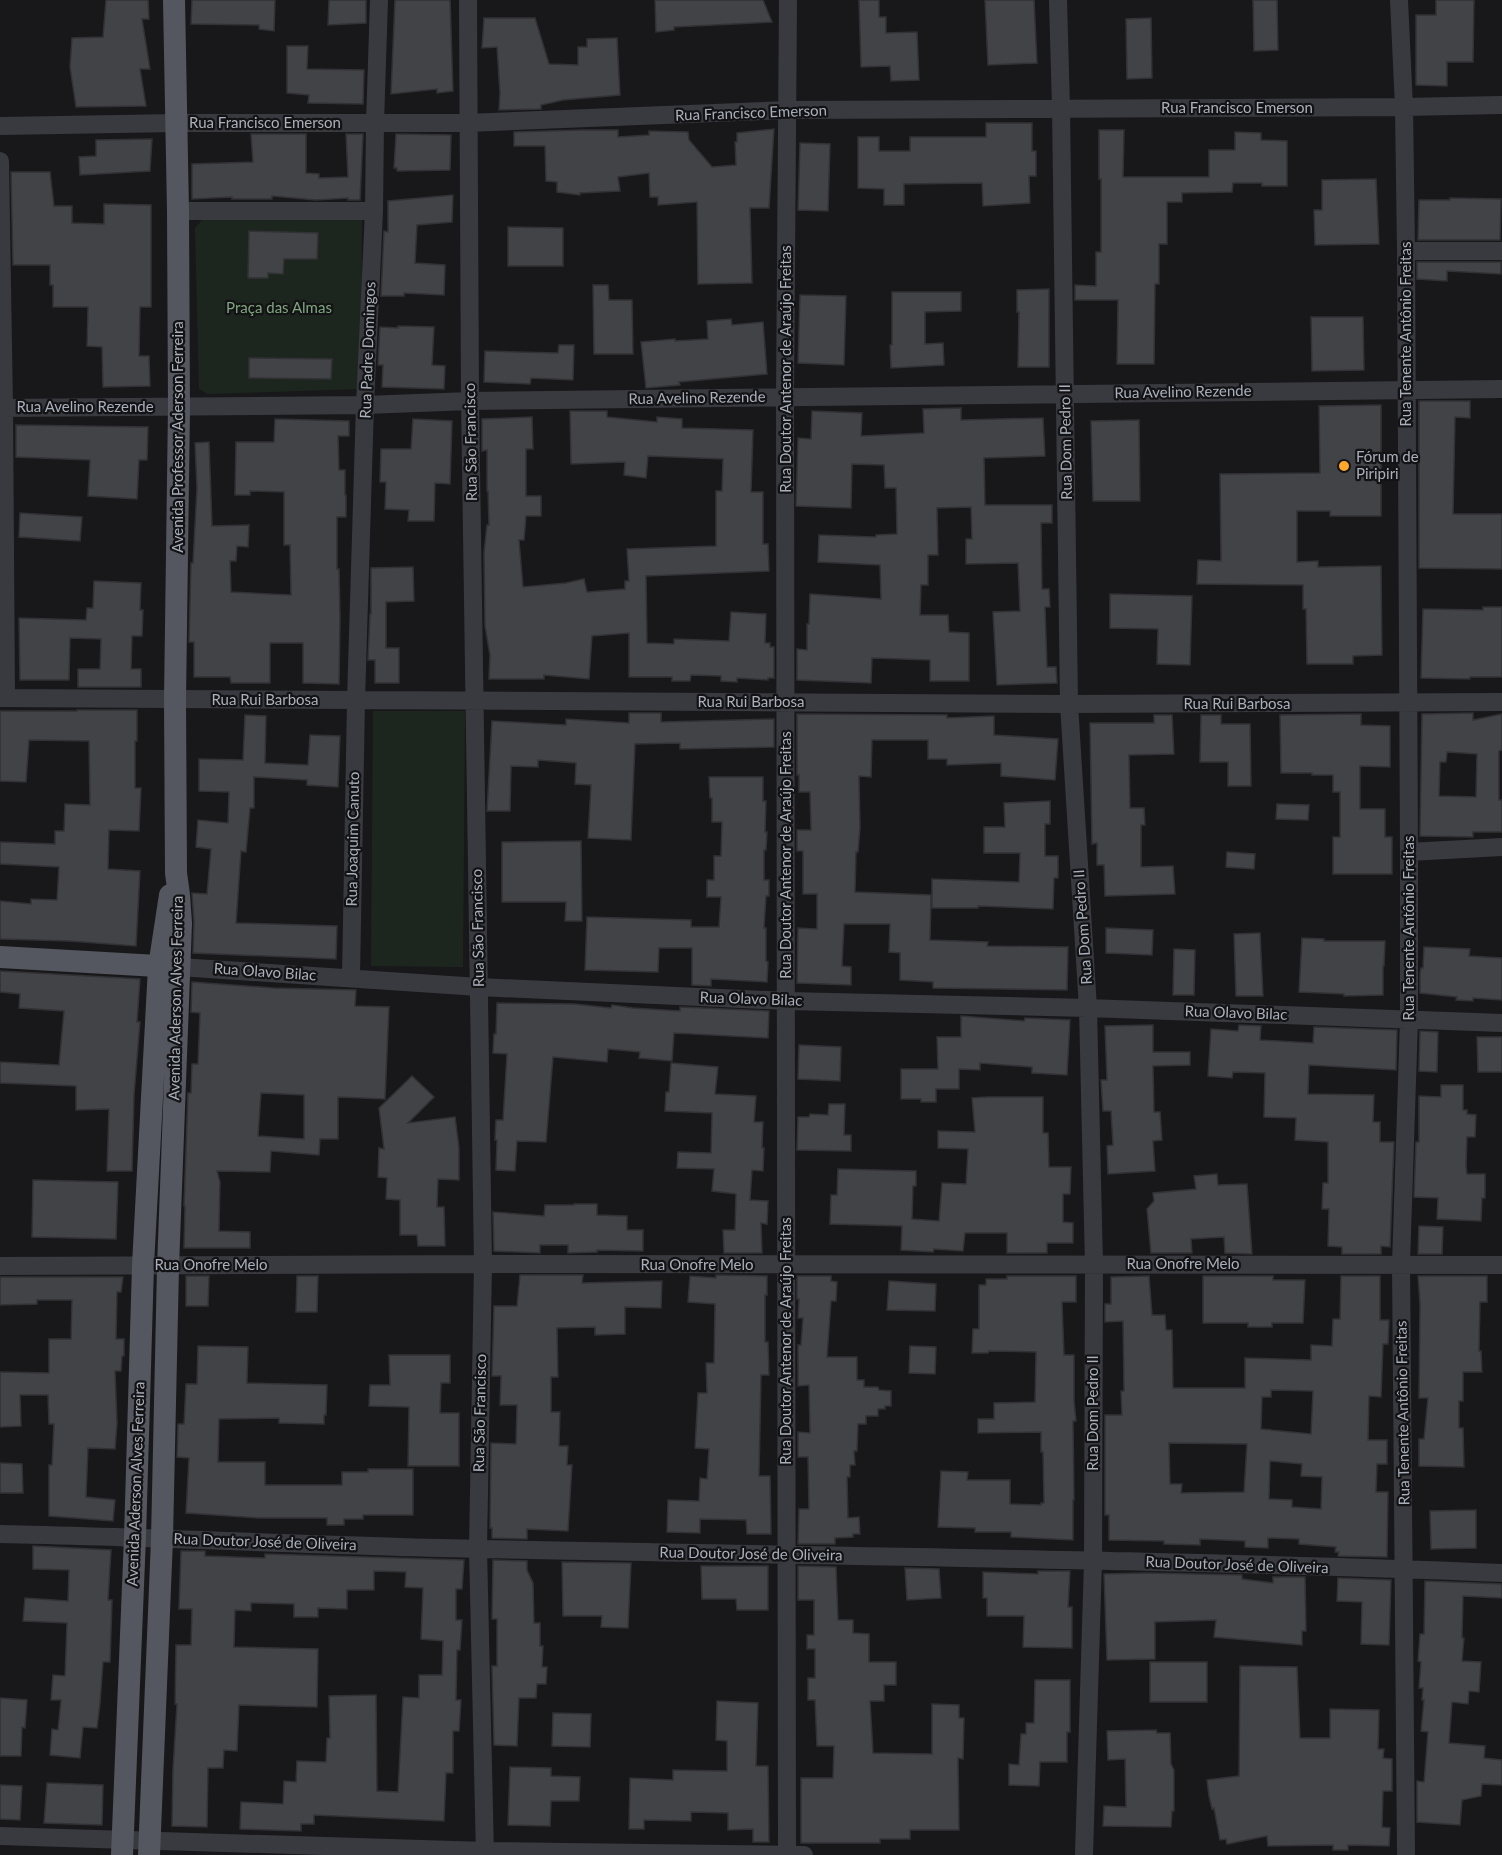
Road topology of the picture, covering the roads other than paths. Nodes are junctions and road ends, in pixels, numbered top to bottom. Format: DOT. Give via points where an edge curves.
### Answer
graph roads {
  1 [pos="174,0"];
  2 [pos="379,0"];
  3 [pos="468,0"];
  4 [pos="788,0"];
  5 [pos="1058,0"];
  6 [pos="1399,0"];
  7 [pos="1502,105"];
  8 [pos="1404,107"];
  9 [pos="1061,108"];
  10 [pos="788,110"];
  11 [pos="177,123"];
  12 [pos="375,123"];
  13 [pos="467,123"];
  14 [pos="0,126"];
  15 [pos="0,161"];
  16 [pos="178,211"];
  17 [pos="374,211"];
  18 [pos="1406,251"];
  19 [pos="1502,251"];
  20 [pos="1406,389"];
  21 [pos="1502,389"];
  22 [pos="1065,393"];
  23 [pos="785,397"];
  24 [pos="470,401"];
  25 [pos="365,405"];
  26 [pos="179,407"];
  27 [pos="2,408"];
  28 [pos="3,698"];
  29 [pos="175,700"];
  30 [pos="356,700"];
  31 [pos="475,701"];
  32 [pos="786,702"];
  33 [pos="1502,702"];
  34 [pos="1069,704"];
  35 [pos="1408,704"];
  36 [pos="1502,847"];
  37 [pos="1409,852"];
  38 [pos="176,873"];
  39 [pos="0,957"];
  40 [pos="169,967"];
  41 [pos="351,977"];
  42 [pos="479,987"];
  43 [pos="787,1001"];
  44 [pos="1088,1008"];
  45 [pos="1409,1020"];
  46 [pos="1502,1023"];
  47 [pos="483,1264"];
  48 [pos="1401,1264"];
  49 [pos="143,1265"];
  50 [pos="786,1265"];
  51 [pos="1094,1265"];
  52 [pos="1502,1265"];
  53 [pos="0,1266"];
  54 [pos="168,1267"];
  55 [pos="138,1437"];
  56 [pos="164,1437"];
  57 [pos="0,1534"];
  58 [pos="135,1537"];
  59 [pos="162,1539"];
  60 [pos="478,1549"];
  61 [pos="786,1555"];
  62 [pos="1093,1561"];
  63 [pos="1404,1569"];
  64 [pos="1502,1574"];
  65 [pos="0,1836"];
  66 [pos="123,1847"];
  67 [pos="149,1848"];
  68 [pos="485,1853"];
  69 [pos="787,1855"];
  70 [pos="804,1855"];
  71 [pos="1084,1855"];
  72 [pos="1406,1855"];
  1 -- 11 [label="main road, Avenida Professor Aderson Ferreira"];
  2 -- 12 [label="street, Rua Padre Domingos"];
  3 -- 13 [label="street, Rua São Francisco"];
  4 -- 10 [label="street, Rua Doutor Antenor de Araújo Freitas"];
  5 -- 9 [label="street, Rua Dom Pedro II"];
  6 -- 8 [label="street, Rua Tenente Antônio Freitas"];
  7 -- 8 [label="street, Rua Francisco Emerson"];
  8 -- 9 [label="street, Rua Francisco Emerson"];
  8 -- 18 [label="street, Rua Tenente Antônio Freitas"];
  9 -- 10 [label="street, Rua Francisco Emerson"];
  9 -- 22 [label="street, Rua Dom Pedro II"];
  10 -- 13 [label="street, Rua Francisco Emerson"];
  10 -- 23 [label="street, Rua Doutor Antenor de Araújo Freitas"];
  11 -- 12 [label="street, Rua Francisco Emerson"];
  11 -- 14 [label="street, Rua Francisco Emerson"];
  11 -- 16 [label="main road, Avenida Professor Aderson Ferreira"];
  12 -- 13 [label="street, Rua Francisco Emerson"];
  12 -- 17 [label="street, Rua Padre Domingos"];
  13 -- 24 [label="street, Rua São Francisco"];
  15 -- 27 [label="street"];
  16 -- 17 [label="street"];
  16 -- 26 [label="main road, Avenida Professor Aderson Ferreira"];
  17 -- 25 [label="street, Rua Padre Domingos"];
  18 -- 19 [label="street"];
  18 -- 20 [label="street, Rua Tenente Antônio Freitas"];
  20 -- 21 [label="street, Rua Avelino Rezende"];
  20 -- 22 [label="street, Rua Avelino Rezende"];
  20 -- 35 [label="street, Rua Tenente Antônio Freitas"];
  22 -- 23 [label="street, Rua Avelino Rezende"];
  22 -- 34 [label="street, Rua Dom Pedro II"];
  23 -- 24 [label="street, Rua Avelino Rezende"];
  23 -- 32 [label="street, Rua Doutor Antenor de Araújo Freitas"];
  24 -- 25 [label="street, Rua Avelino Rezende"];
  24 -- 31 [label="street, Rua São Francisco"];
  25 -- 26 [label="street, Rua Avelino Rezende"];
  25 -- 30 [label="street, Rua Padre Domingos"];
  26 -- 27 [label="street, Rua Avelino Rezende"];
  26 -- 29 [label="main road, Avenida Professor Aderson Ferreira"];
  27 -- 28 [label="street"];
  28 -- 29 [label="street, Rua Rui Barbosa"];
  29 -- 30 [label="street, Rua Rui Barbosa"];
  29 -- 38 [label="main road, Avenida Professor Aderson Ferreira"];
  30 -- 31 [label="street, Rua Rui Barbosa"];
  30 -- 41 [label="street, Rua Joaquim Canuto"];
  31 -- 32 [label="street, Rua Rui Barbosa"];
  31 -- 42 [label="street, Rua São Francisco"];
  32 -- 34 [label="street, Rua Rui Barbosa"];
  32 -- 43 [label="street, Rua Doutor Antenor de Araújo Freitas"];
  33 -- 35 [label="street, Rua Rui Barbosa"];
  34 -- 35 [label="street, Rua Rui Barbosa"];
  34 -- 44 [label="street, Rua Dom Pedro II"];
  35 -- 37 [label="street, Rua Tenente Antônio Freitas"];
  36 -- 37 [label="street"];
  37 -- 45 [label="street, Rua Tenente Antônio Freitas"];
  38 -- 40 [label="main road, Avenida Aderson Alves Ferreira" via="167,906"];
  39 -- 40 [label="main road, Rua Olavo Bilac"];
  40 -- 41 [label="street, Rua Olavo Bilac"];
  40 -- 49 [label="main road, Avenida Aderson Alves Ferreira"];
  40 -- 54 [label="main road, Avenida Aderson Alves Ferreira"];
  41 -- 42 [label="street, Rua Olavo Bilac"];
  42 -- 43 [label="street, Rua Olavo Bilac"];
  42 -- 47 [label="street, Rua São Francisco"];
  43 -- 44 [label="street, Rua Olavo Bilac"];
  43 -- 50 [label="street, Rua Doutor Antenor de Araújo Freitas"];
  44 -- 45 [label="street, Rua Olavo Bilac"];
  44 -- 51 [label="street, Rua Dom Pedro II"];
  45 -- 46 [label="street, Rua Olavo Bilac"];
  45 -- 48 [label="street, Rua Tenente Antônio Freitas"];
  47 -- 50 [label="street, Rua Onofre Melo"];
  47 -- 54 [label="street, Rua Onofre Melo"];
  47 -- 60 [label="street, Rua São Francisco"];
  48 -- 51 [label="street, Rua Onofre Melo"];
  48 -- 52 [label="street, Rua Onofre Melo"];
  48 -- 63 [label="street, Rua Tenente Antônio Freitas"];
  49 -- 53 [label="street, Rua Onofre Melo"];
  49 -- 54 [label="street, Rua Onofre Melo"];
  49 -- 55 [label="main road, Avenida Aderson Alves Ferreira"];
  50 -- 51 [label="street, Rua Onofre Melo"];
  50 -- 61 [label="street, Rua Doutor Antenor de Araújo Freitas"];
  51 -- 62 [label="street, Rua Dom Pedro II"];
  54 -- 56 [label="main road, Avenida Aderson Alves Ferreira"];
  55 -- 56 [label="main road"];
  55 -- 58 [label="main road, Avenida Aderson Alves Ferreira"];
  56 -- 59 [label="main road, Avenida Aderson Alves Ferreira"];
  57 -- 58 [label="street, Rua Doutor José de Oliveira"];
  58 -- 59 [label="street, Rua Doutor José de Oliveira"];
  58 -- 66 [label="main road, Avenida Aderson Alves Ferreira"];
  59 -- 60 [label="street, Rua Doutor José de Oliveira"];
  59 -- 67 [label="main road, Avenida Aderson Alves Ferreira"];
  60 -- 61 [label="street, Rua Doutor José de Oliveira"];
  60 -- 68 [label="street, Rua São Francisco"];
  61 -- 62 [label="street, Rua Doutor José de Oliveira"];
  61 -- 69 [label="street, Rua Doutor Antenor de Araújo Freitas"];
  62 -- 63 [label="street, Rua Doutor José de Oliveira"];
  62 -- 71 [label="street, Rua Dom Pedro II"];
  63 -- 64 [label="street, Rua Doutor José de Oliveira"];
  63 -- 72 [label="street, Rua Tenente Antônio Freitas"];
  65 -- 66 [label="street"];
  66 -- 67 [label="street"];
  67 -- 68 [label="street"];
  68 -- 69 [label="street"];
  69 -- 70 [label="street"];
}
